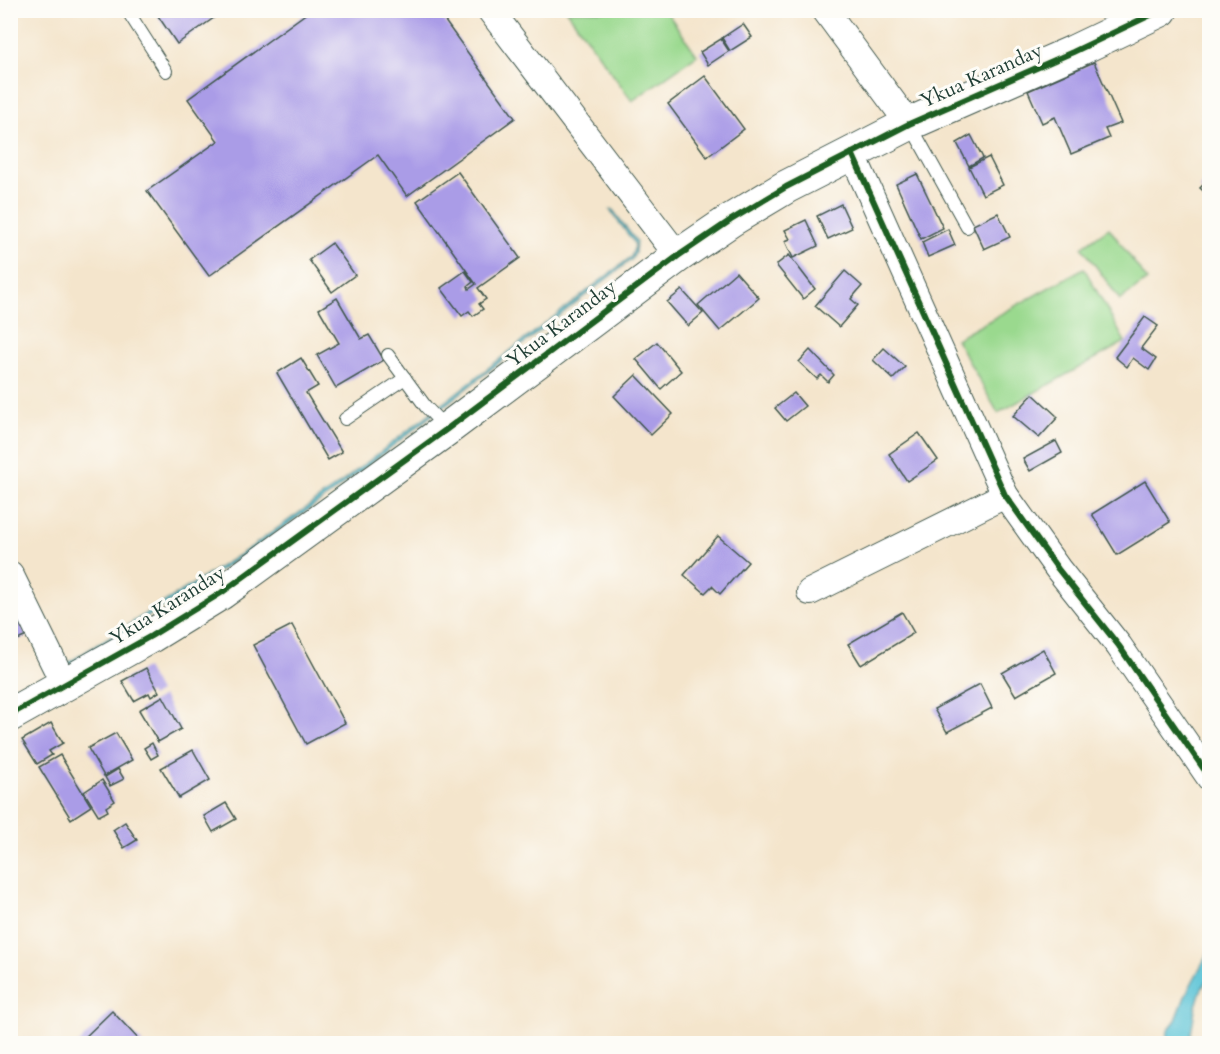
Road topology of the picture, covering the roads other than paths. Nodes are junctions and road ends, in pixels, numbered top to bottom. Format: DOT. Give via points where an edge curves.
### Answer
graph roads {
  1 [pos="127,10"];
  2 [pos="490,10"];
  3 [pos="825,10"];
  4 [pos="1161,10"];
  5 [pos="166,71"];
  6 [pos="909,124"];
  7 [pos="852,153"];
  8 [pos="967,227"];
  9 [pos="678,256"];
  10 [pos="388,355"];
  11 [pos="405,378"];
  12 [pos="345,419"];
  13 [pos="447,429"];
  14 [pos="1005,495"];
  15 [pos="10,574"];
  16 [pos="810,592"];
  17 [pos="65,686"];
  18 [pos="10,715"];
  19 [pos="1209,778"];
  1 -- 5 [label="lane"];
  2 -- 9 [label="street"];
  3 -- 6 [label="street"];
  4 -- 6 [label="street, Ykua Karanday"];
  6 -- 7 [label="street, Ykua Karanday"];
  6 -- 8 [label="lane"];
  7 -- 9 [label="street, Ykua Karanday" via="786,187"];
  7 -- 14 [label="street"];
  9 -- 13 [label="street, Ykua Karanday"];
  10 -- 11 [label="lane"];
  11 -- 12 [label="lane"];
  11 -- 13 [label="lane"];
  13 -- 17 [label="street, Ykua Karanday" via="220,593"];
  14 -- 16 [label="street"];
  14 -- 19 [label="street" via="1119,646"];
  15 -- 17 [label="street"];
  17 -- 18 [label="street, Ykua Karanday"];
}
